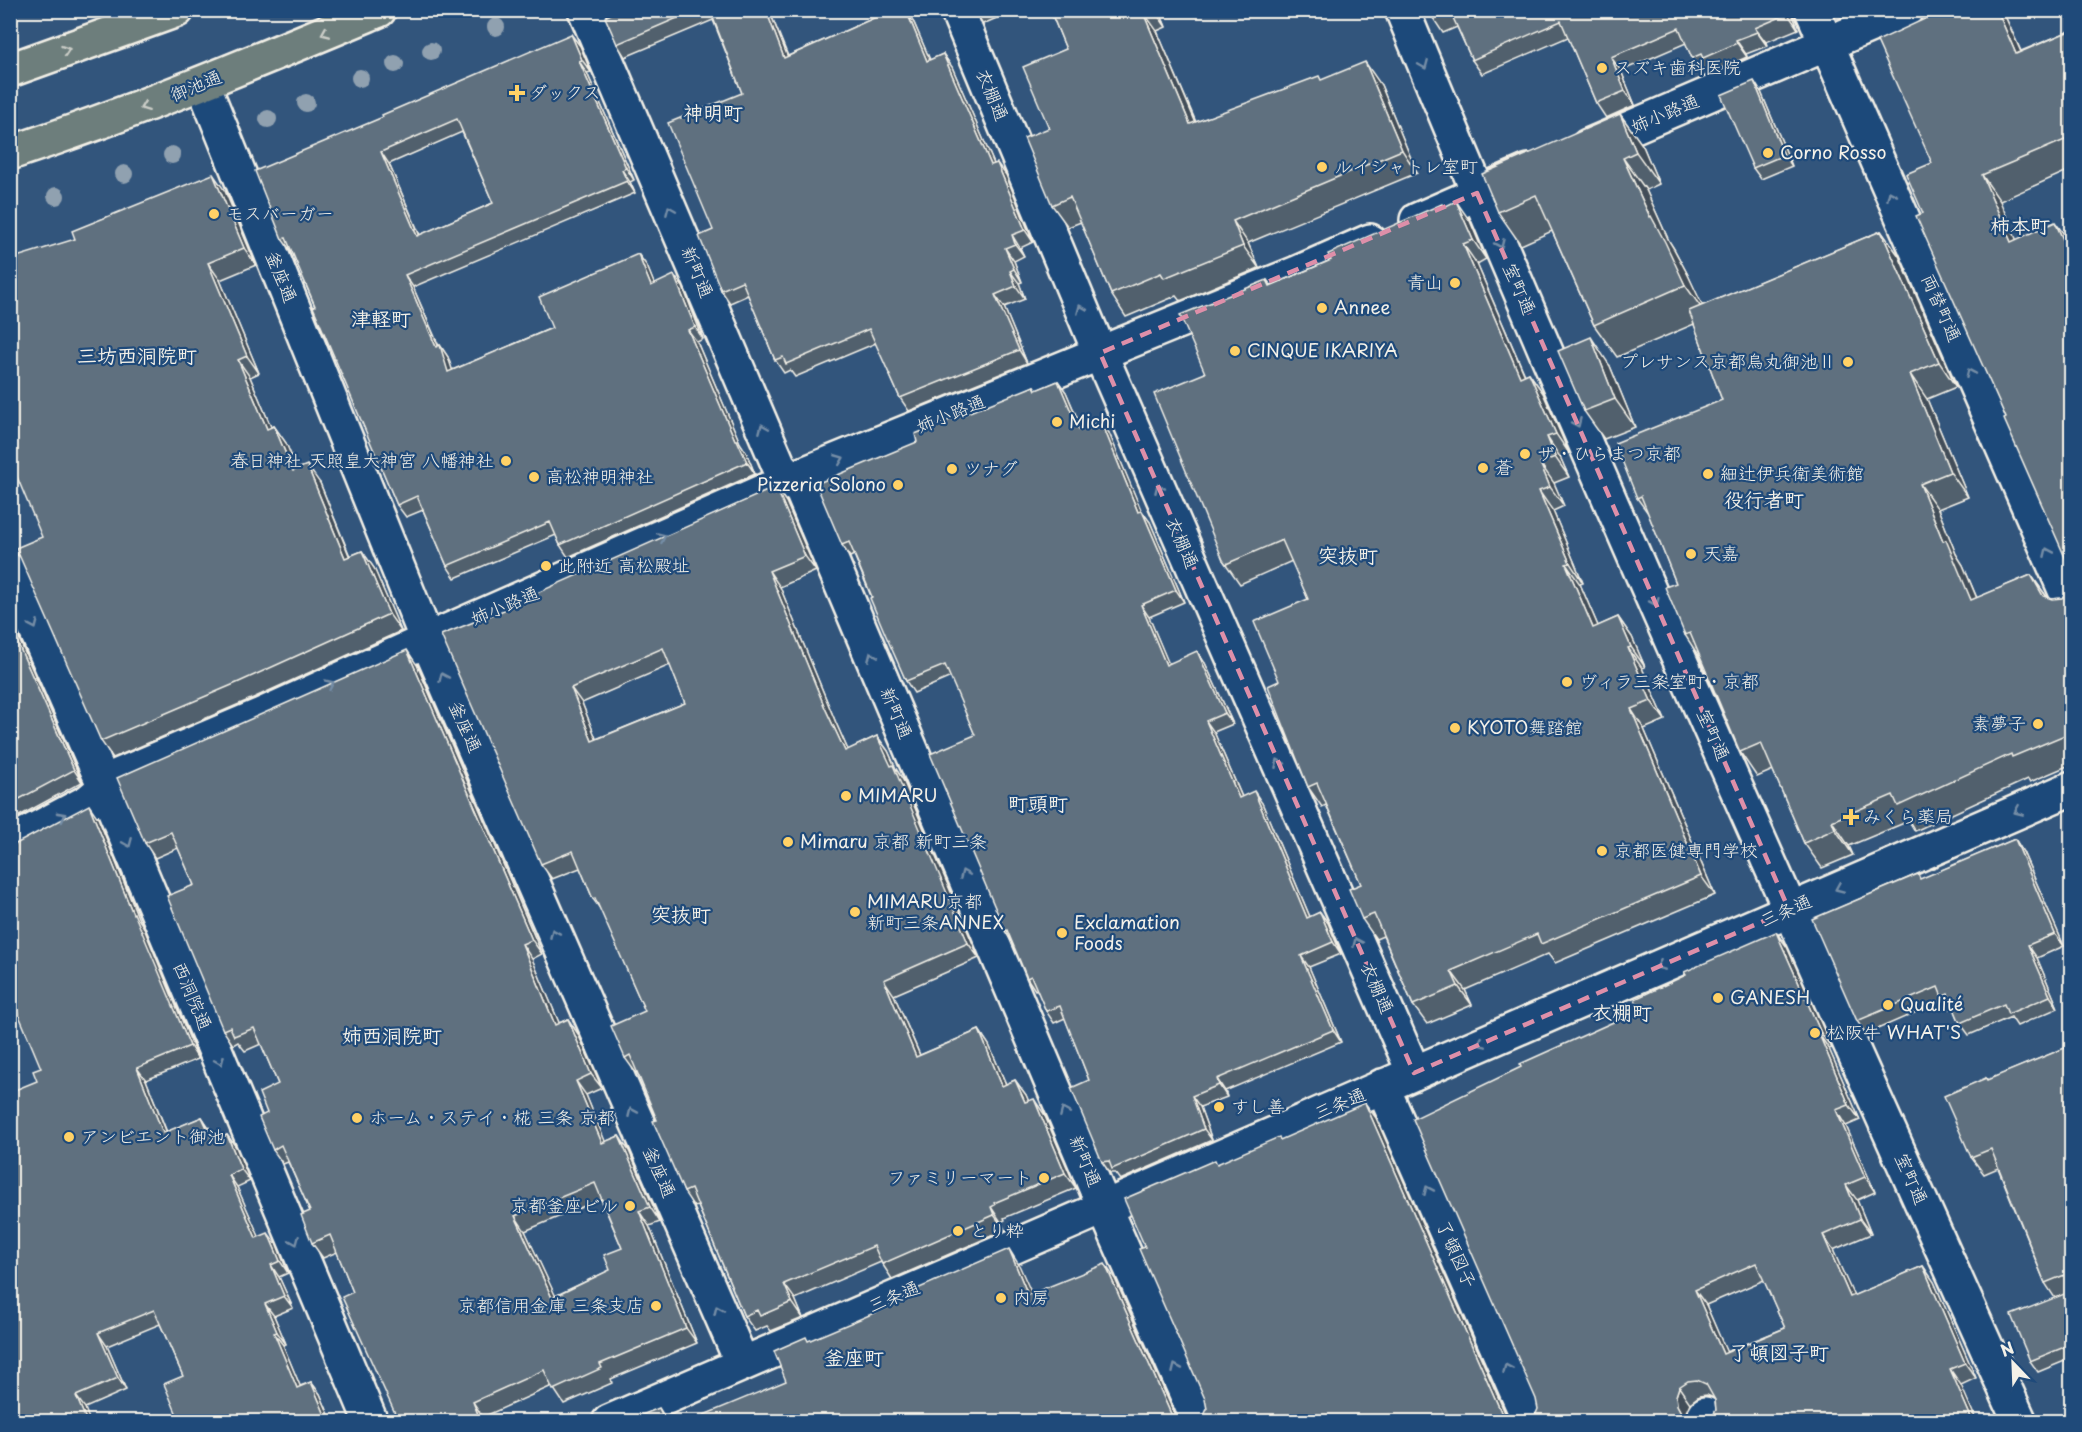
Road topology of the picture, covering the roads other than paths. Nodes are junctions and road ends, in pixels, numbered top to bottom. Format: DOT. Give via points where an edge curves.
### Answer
graph roads {
  1 [pos="379,10"];
  2 [pos="585,10"];
  3 [pos="957,10"];
  4 [pos="1402,10"];
  5 [pos="1812,10"];
  6 [pos="1906,10"];
  7 [pos="176,11"];
  8 [pos="1826,46"];
  9 [pos="10,69"];
  10 [pos="203,84"];
  11 [pos="10,153"];
  12 [pos="1477,193"];
  13 [pos="1100,353"];
  14 [pos="791,479"];
  15 [pos="10,572"];
  16 [pos="2072,606"];
  17 [pos="427,640"];
  18 [pos="105,787"];
  19 [pos="2072,788"];
  20 [pos="10,843"];
  21 [pos="1789,910"];
  22 [pos="1413,1073"];
  23 [pos="1382,1086"];
  24 [pos="1104,1207"];
  25 [pos="742,1363"];
  26 [pos="371,1422"];
  27 [pos="609,1422"];
  28 [pos="1199,1422"];
  29 [pos="1530,1422"];
  30 [pos="2020,1422"];
  1 -- 10 [label="main road, 御池通, one-way"];
  14 -- 2 [label="street, 新町通, one-way" via="779,466"];
  13 -- 3 [label="street, 衣棚通, one-way"];
  4 -- 12 [label="street, 室町通, one-way"];
  5 -- 8 [label="street, 両替町通"];
  6 -- 8 [label="street, 姉小路通"];
  9 -- 7 [label="main road, one-way"];
  8 -- 12 [label="street, 姉小路通"];
  16 -- 8 [label="street, 両替町通, one-way"];
  10 -- 11 [label="main road, 御池通, one-way"];
  10 -- 17 [label="street, 釜座通"];
  12 -- 13 [label="street, 姉小路通" via="1297,273"];
  12 -- 21 [label="street, 室町通, one-way"];
  14 -- 13 [label="street, 姉小路通, one-way"];
  22 -- 13 [label="street, 衣棚通, one-way"];
  17 -- 14 [label="street, 姉小路通, one-way"];
  24 -- 14 [label="street, 新町通, one-way" via="802,491"];
  15 -- 18 [label="street, 西洞院通, one-way"];
  18 -- 17 [label="street, 姉小路通, one-way" via="120,775"];
  25 -- 17 [label="street, 釜座通, one-way"];
  20 -- 18 [label="street, 姉小路通, one-way" via="89,801"];
  18 -- 26 [label="street, 西洞院通, one-way"];
  19 -- 21 [label="street, 三条通, one-way"];
  21 -- 22 [label="street, 三条通, one-way"];
  21 -- 30 [label="street, 室町通"];
  22 -- 23 [label="street, 三条通"];
  23 -- 24 [label="street, 三条通"];
  29 -- 23 [label="street, 了頓図子, one-way"];
  24 -- 25 [label="street, 三条通"];
  28 -- 24 [label="street, 新町通, one-way"];
  25 -- 27 [label="street, 三条通"];
}
